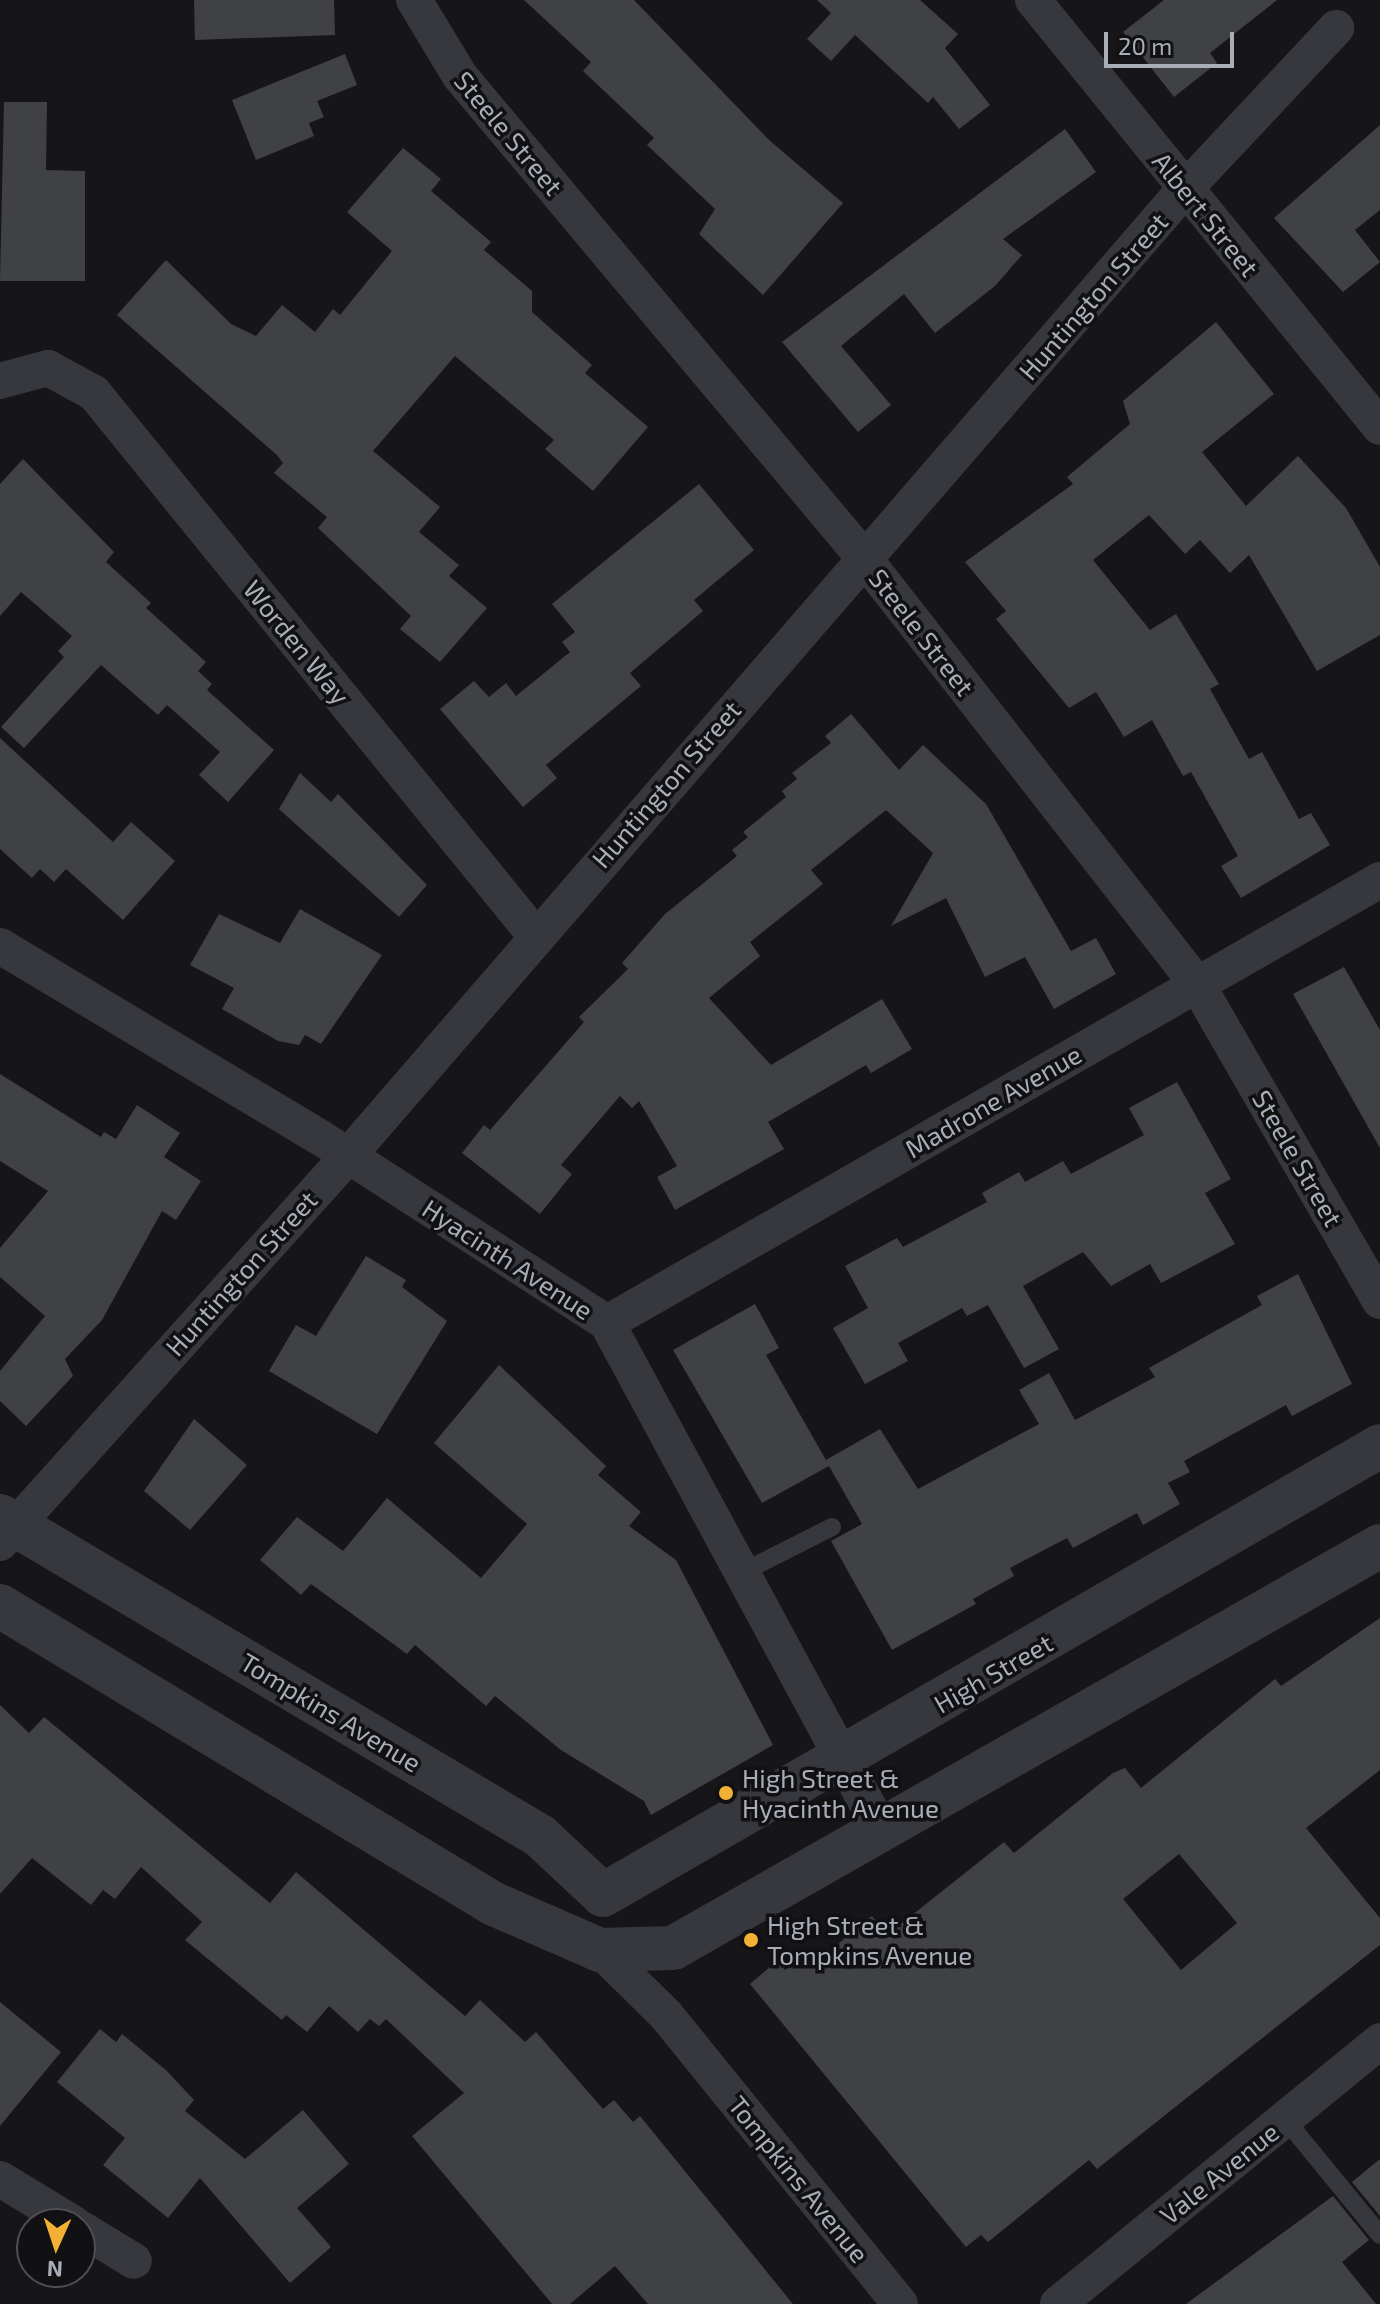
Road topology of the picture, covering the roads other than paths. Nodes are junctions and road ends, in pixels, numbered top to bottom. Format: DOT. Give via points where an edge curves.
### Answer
graph roads {
  1 [pos="414,0"];
  2 [pos="1033,0"];
  3 [pos="1336,28"];
  4 [pos="1185,189"];
  5 [pos="0,381"];
  6 [pos="1380,427"];
  7 [pos="864,558"];
  8 [pos="1380,880"];
  9 [pos="534,934"];
  10 [pos="0,946"];
  11 [pos="1197,984"];
  12 [pos="349,1155"];
  13 [pos="1380,1301"];
  14 [pos="607,1323"];
  15 [pos="1380,1446"];
  16 [pos="832,1527"];
  17 [pos="5,1528"];
  18 [pos="1380,1546"];
  19 [pos="741,1573"];
  20 [pos="0,1606"];
  21 [pos="842,1761"];
  22 [pos="880,1828"];
  23 [pos="603,1895"];
  24 [pos="600,1950"];
  25 [pos="1376,2053"];
  26 [pos="1285,2119"];
  27 [pos="0,2179"];
  28 [pos="48,2208"];
  29 [pos="1380,2235"];
  30 [pos="96,2238"];
  31 [pos="134,2261"];
  32 [pos="900,2304"];
  33 [pos="1058,2304"];
  1 -- 7 [label="street, Steele Street" via="460,76"];
  2 -- 4 [label="street, Albert Street"];
  3 -- 4 [label="street, Huntington Street"];
  4 -- 6 [label="street, Albert Street"];
  4 -- 7 [label="street, Huntington Street"];
  5 -- 9 [label="street, Worden Way" via="48,368 94,393"];
  7 -- 9 [label="street, Huntington Street"];
  7 -- 11 [label="street, Steele Street"];
  8 -- 11 [label="street, Madrone Avenue"];
  9 -- 12 [label="street, Huntington Street"];
  10 -- 12 [label="street, Hyacinth Avenue"];
  11 -- 13 [label="street, Steele Street"];
  11 -- 14 [label="street, Madrone Avenue"];
  12 -- 14 [label="street, Hyacinth Avenue"];
  12 -- 17 [label="street, Huntington Street"];
  14 -- 19 [label="street, Hyacinth Avenue"];
  15 -- 21 [label="street, High Street"];
  16 -- 19 [label="lane"];
  17 -- 23 [label="street, Tompkins Avenue" via="540,1836"];
  18 -- 22 [label="street"];
  19 -- 21 [label="street, Hyacinth Avenue"];
  20 -- 24 [label="street, Tompkins Avenue" via="494,1904"];
  21 -- 22 [label="street, Hyacinth Avenue"];
  21 -- 23 [label="street, High Street"];
  22 -- 24 [label="street" via="673,1948"];
  23 -- 24 [label="street"];
  24 -- 32 [label="street, Tompkins Avenue" via="666,2015"];
  25 -- 26 [label="street, Vale Avenue"];
  26 -- 29 [label="lane"];
  26 -- 33 [label="street, Vale Avenue"];
  27 -- 28 [label="street"];
  30 -- 31 [label="street"];
}
